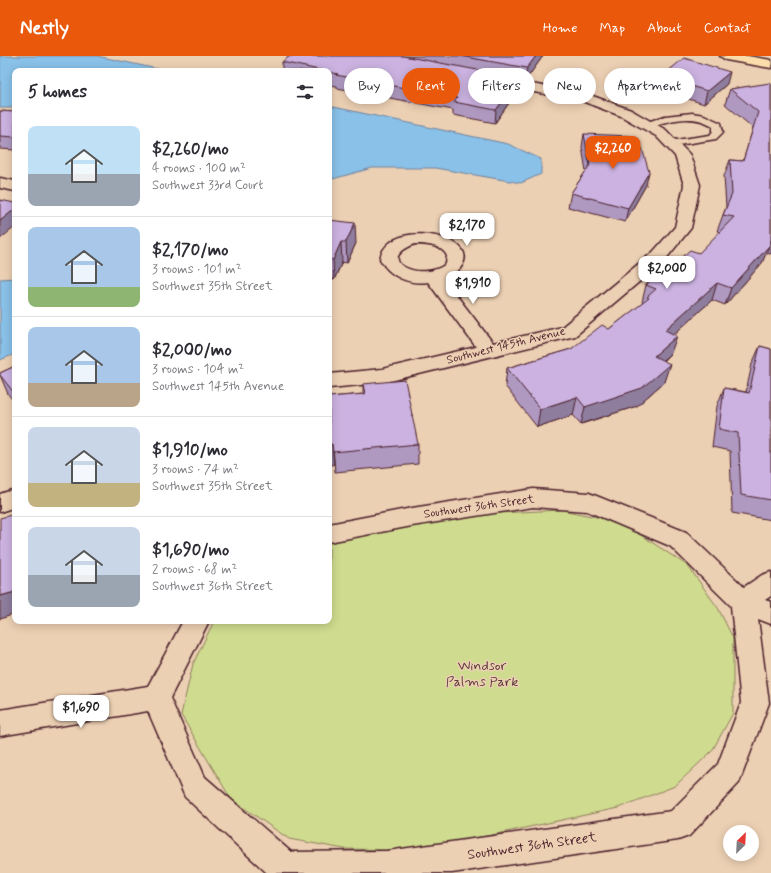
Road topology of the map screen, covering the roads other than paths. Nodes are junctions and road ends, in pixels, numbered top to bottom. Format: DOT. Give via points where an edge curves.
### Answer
graph roads {
  1 [pos="726,56"];
  2 [pos="771,64"];
  3 [pos="535,88"];
  4 [pos="660,133"];
  5 [pos="0,183"];
  6 [pos="12,185"];
  7 [pos="433,277"];
  8 [pos="489,351"];
  9 [pos="332,381"];
  10 [pos="12,499"];
  11 [pos="0,503"];
  12 [pos="332,532"];
  13 [pos="771,582"];
  14 [pos="743,602"];
  15 [pos="771,613"];
  16 [pos="194,624"];
  17 [pos="156,697"];
  18 [pos="0,723"];
  1 -- 2 [label="main road"];
  3 -- 4 [label="street" via="585,98 626,113"];
  4 -- 4 [label="lane" via="676,115 686,114 705,118 718,125 718,132 713,137"];
  4 -- 8 [label="street, Southwest 145th Avenue" via="682,155 692,185 683,228 658,256 568,332"];
  5 -- 6 [label="street"];
  7 -- 8 [label="street"];
  8 -- 9 [label="street, Southwest 145th Avenue" via="382,376"];
  10 -- 11 [label="street"];
  12 -- 14 [label="street, Southwest 36th Street" via="533,498 589,502 678,539"];
  13 -- 14 [label="street"];
  14 -- 15 [label="street, Southwest 36th Street"];
  14 -- 17 [label="street, Southwest 36th Street" via="755,703 730,773 678,824 387,867 285,868 195,787"];
  16 -- 17 [label="street"];
  17 -- 18 [label="street"];
}
